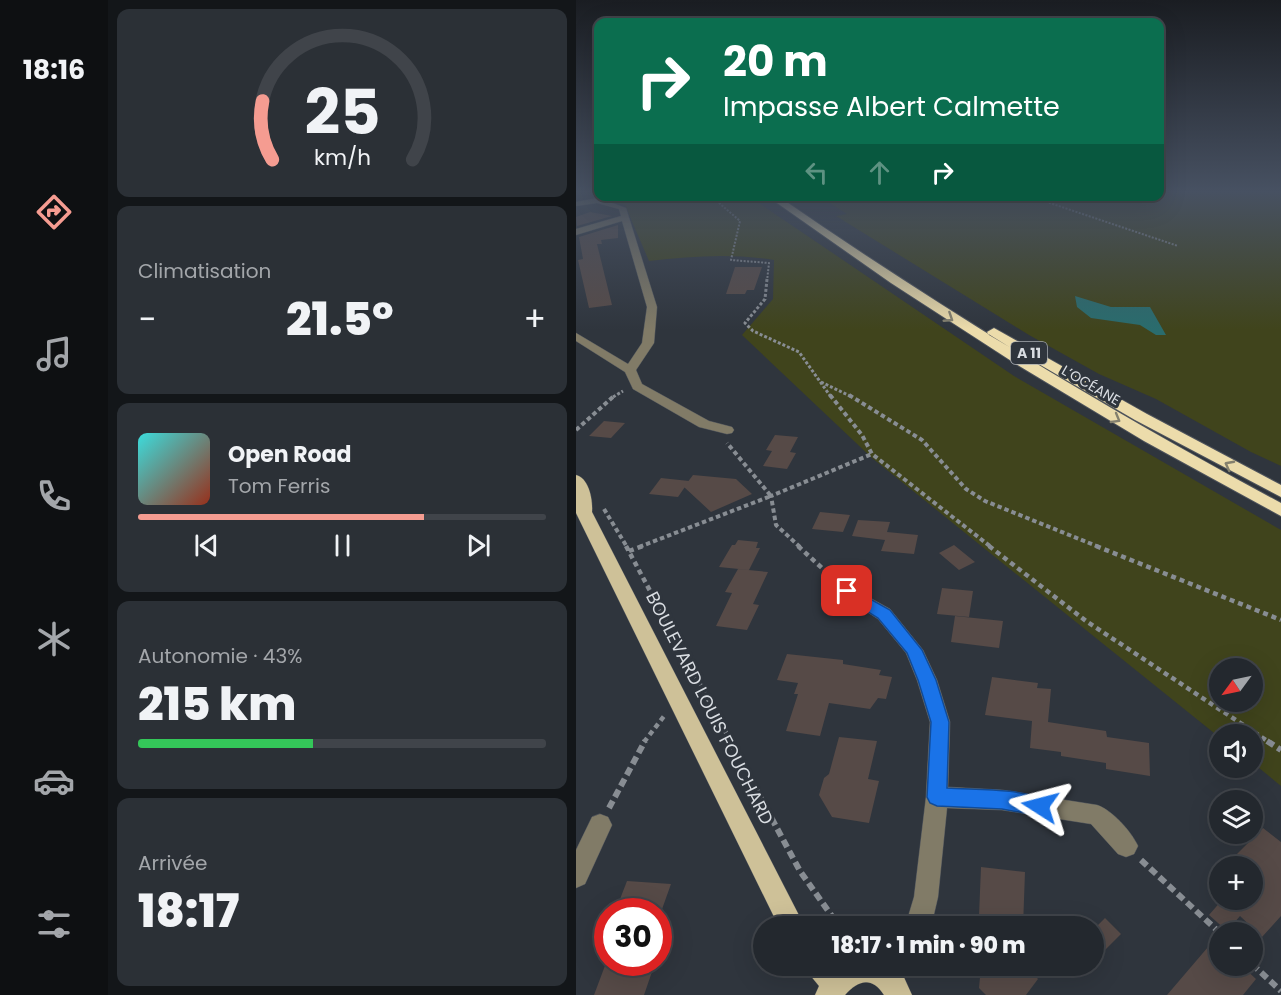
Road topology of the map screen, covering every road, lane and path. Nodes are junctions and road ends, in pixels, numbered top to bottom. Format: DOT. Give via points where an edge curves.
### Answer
graph roads {
  1 [pos="631,237"];
  2 [pos="736,237"];
  3 [pos="830,237"];
  4 [pos="849,237"];
  5 [pos="1154,237"];
  6 [pos="1178,246"];
  7 [pos="576,336"];
  8 [pos="630,369"];
  9 [pos="818,381"];
  10 [pos="637,387"];
  11 [pos="576,430"];
  12 [pos="727,430"];
  13 [pos="872,454"];
  14 [pos="576,479"];
  15 [pos="1281,492"];
  16 [pos="771,496"];
  17 [pos="587,507"];
  18 [pos="1281,510"];
  19 [pos="629,551"];
  20 [pos="847,591"];
  21 [pos="1281,620"];
  22 [pos="677,699"];
  23 [pos="1281,750"];
  24 [pos="937,797"];
  25 [pos="600,825"];
  26 [pos="1126,846"];
  27 [pos="576,876"];
  28 [pos="786,916"];
  29 [pos="832,916"];
  30 [pos="921,916"];
  31 [pos="1209,923"];
  32 [pos="1263,974"];
  33 [pos="893,979"];
  34 [pos="828,981"];
  35 [pos="1281,991"];
  1 -- 8 [label="street" via="652,307 648,343"];
  2 -- 9 [label="path" via="731,260 769,263 765,299 745,323 753,331 799,352"];
  3 -- 18 [label="highway, L’OCÉANE / A 11, one-way" via="1006,354"];
  15 -- 4 [label="highway, L’OCÉANE / A 11, one-way" via="1005,339"];
  5 -- 6 [label="path"];
  7 -- 8 [label="street"];
  8 -- 10 [label="street"];
  9 -- 13 [label="path" via="862,435"];
  9 -- 21 [label="path" via="851,396 922,440 966,489 985,501"];
  10 -- 11 [label="path" via="617,393"];
  10 -- 12 [label="street" via="704,424"];
  12 -- 16 [label="path" via="727,444"];
  13 -- 16 [label="path"];
  13 -- 23 [label="path" via="1086,621"];
  14 -- 17 [label="main road, BOULEVARD LOUIS FOUCHARD"];
  16 -- 19 [label="path"];
  16 -- 20 [label="path" via="777,525"];
  17 -- 19 [label="path"];
  17 -- 22 [label="main road, BOULEVARD LOUIS FOUCHARD"];
  19 -- 29 [label="path" via="800,870"];
  20 -- 24 [label="street" via="884,614 914,650 940,722"];
  22 -- 25 [label="path" via="648,735"];
  22 -- 28 [label="main road, BOULEVARD LOUIS FOUCHARD"];
  24 -- 26 [label="street" via="1002,800 1097,815"];
  24 -- 30 [label="street"];
  25 -- 27 [label="street"];
  26 -- 31 [label="path"];
  32 -- 35 [label="path"];
  33 -- 34 [label="main road" via="866,968"];
}
